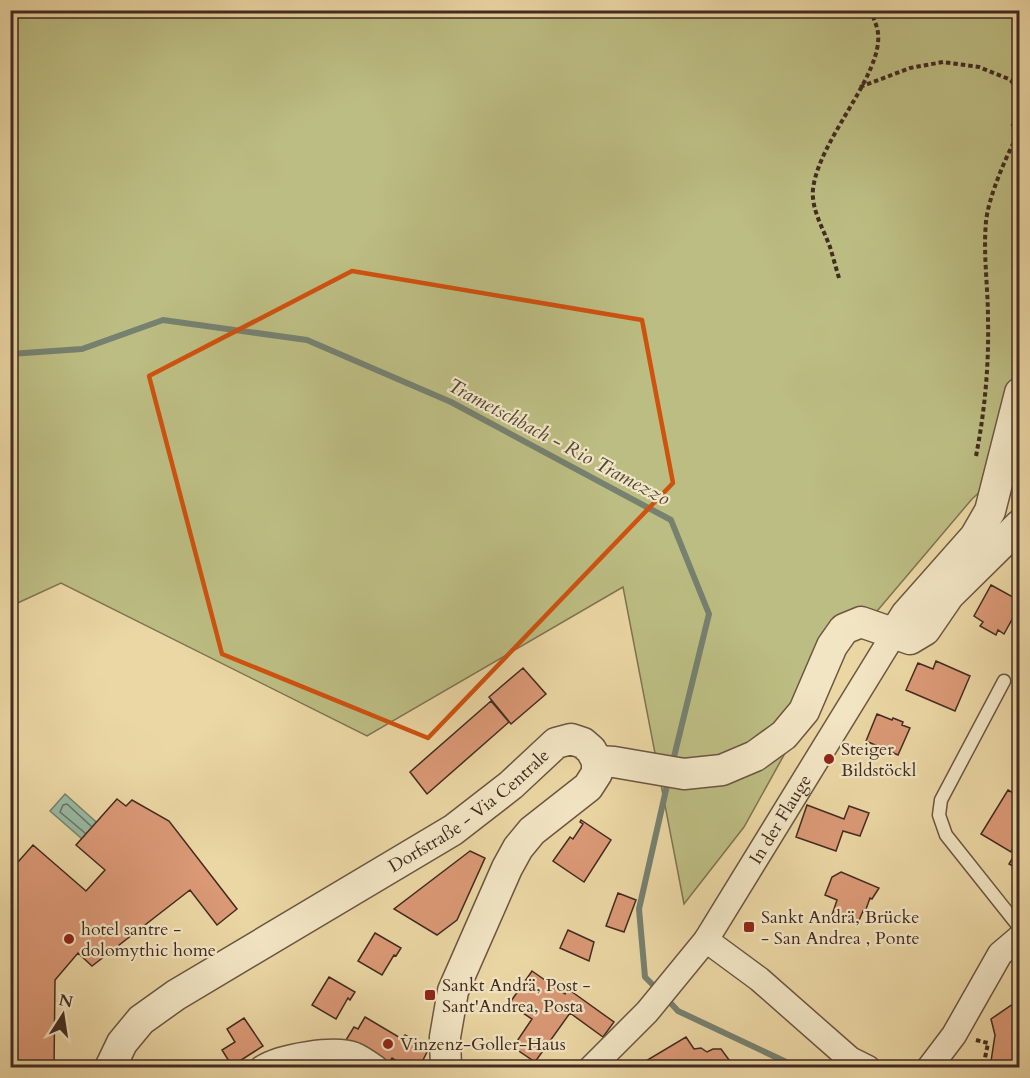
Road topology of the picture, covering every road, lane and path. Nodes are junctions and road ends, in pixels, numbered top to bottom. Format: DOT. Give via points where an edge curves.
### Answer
graph roads {
  1 [pos="871,10"];
  2 [pos="860,87"];
  3 [pos="1020,97"];
  4 [pos="1020,112"];
  5 [pos="1019,133"];
  6 [pos="838,278"];
  7 [pos="1020,393"];
  8 [pos="975,462"];
  9 [pos="1020,525"];
  10 [pos="894,634"];
  11 [pos="1004,681"];
  12 [pos="601,761"];
  13 [pos="1020,928"];
  14 [pos="1020,937"];
  15 [pos="706,940"];
  16 [pos="988,1043"];
  17 [pos="110,1068"];
  18 [pos="262,1068"];
  19 [pos="376,1068"];
  20 [pos="446,1068"];
  21 [pos="591,1068"];
  22 [pos="868,1068"];
  23 [pos="929,1068"];
  24 [pos="983,1068"];
  1 -- 2 [label="path" via="878,33 877,50"];
  2 -- 3 [label="path" via="910,68 943,62 979,67 1011,80"];
  2 -- 6 [label="path" via="826,148 813,192 814,208"];
  4 -- 5 [label="path" via="1012,123"];
  5 -- 8 [label="path" via="994,189 986,219 988,374"];
  7 -- 10 [label="street" via="990,511 975,537"];
  9 -- 10 [label="street" via="949,595 925,630 910,639"];
  10 -- 12 [label="street" via="861,622 844,629 832,646 804,711 784,735 756,756 722,770 684,774"];
  10 -- 15 [label="street, In der Flauge"];
  11 -- 13 [label="lane" via="941,800 939,815 946,835"];
  12 -- 17 [label="street, Dorfstraße - Via Centrale" via="583,743 571,739 556,743 511,785 453,830 176,995 141,1020 122,1043"];
  12 -- 20 [label="street" via="588,787 531,831 507,868 453,991"];
  14 -- 23 [label="street" via="1000,954 954,1035"];
  15 -- 21 [label="street" via="647,1012"];
  15 -- 22 [label="street" via="759,979 850,1059"];
  16 -- 24 [label="path"];
  18 -- 19 [label="street" via="316,1052 354,1054"];
}
